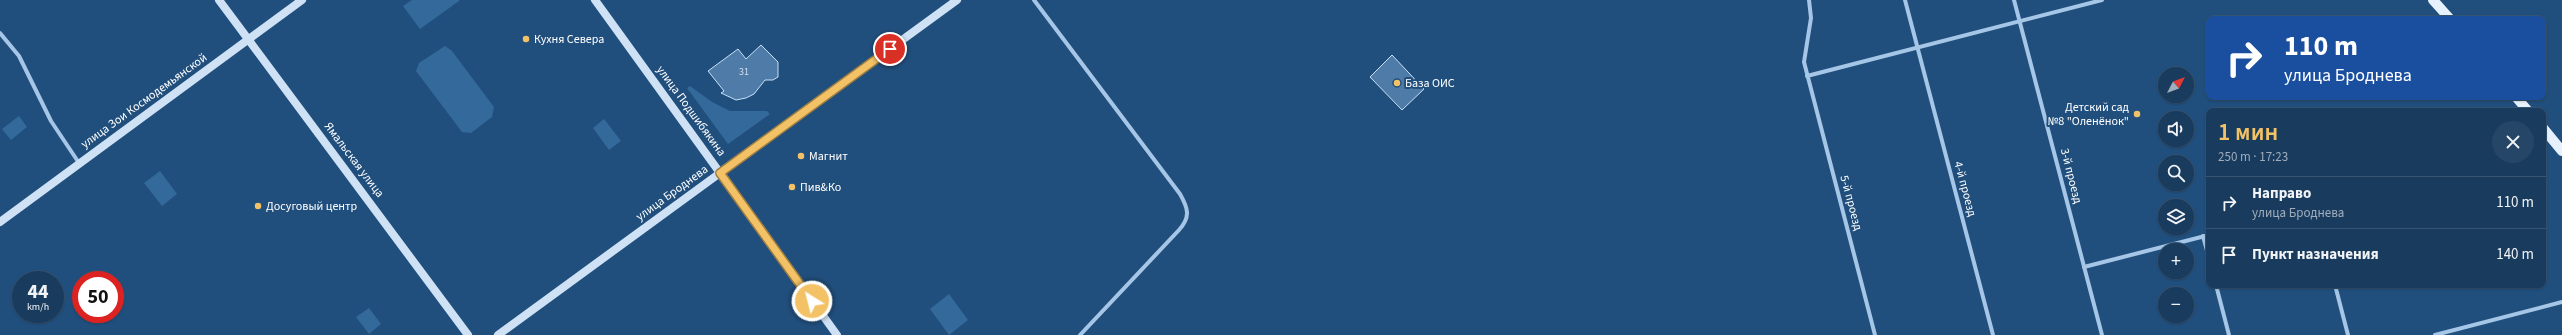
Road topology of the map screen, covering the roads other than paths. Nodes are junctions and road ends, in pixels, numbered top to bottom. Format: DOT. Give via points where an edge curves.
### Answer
graph roads {
  1 [pos="219,0"];
  2 [pos="302,0"];
  3 [pos="595,0"];
  4 [pos="956,0"];
  5 [pos="1034,0"];
  6 [pos="1809,0"];
  7 [pos="1905,0"];
  8 [pos="2014,0"];
  9 [pos="2102,0"];
  10 [pos="2434,0"];
  11 [pos="2084,2"];
  12 [pos="2447,16"];
  13 [pos="2020,22"];
  14 [pos="0,33"];
  15 [pos="248,39"];
  16 [pos="1918,48"];
  17 [pos="1807,76"];
  18 [pos="2519,100"];
  19 [pos="2525,108"];
  20 [pos="2546,131"];
  21 [pos="2562,150"];
  22 [pos="79,164"];
  23 [pos="720,173"];
  24 [pos="0,222"];
  25 [pos="2203,236"];
  26 [pos="2206,236"];
  27 [pos="2206,247"];
  28 [pos="2084,267"];
  29 [pos="2217,288"];
  30 [pos="2336,288"];
  31 [pos="2562,302"];
  32 [pos="468,335"];
  33 [pos="498,335"];
  34 [pos="837,335"];
  35 [pos="1080,335"];
  36 [pos="1875,335"];
  37 [pos="1993,335"];
  38 [pos="2102,335"];
  39 [pos="2229,335"];
  40 [pos="2348,335"];
  41 [pos="2435,335"];
  1 -- 15 [label="main road, Ямальская улица"];
  2 -- 15 [label="main road, улица Зои Космодемьянской"];
  3 -- 23 [label="main road, улица Подшибякина"];
  4 -- 23 [label="main road, улица Броднева"];
  5 -- 35 [label="street" via="1180,194 1188,212 1188,218 1179,230"];
  6 -- 17 [label="street, 5-й проезд" via="1811,18 1804,55"];
  7 -- 16 [label="street, 4-й проезд"];
  8 -- 13 [label="street, 3-й проезд"];
  9 -- 11 [label="street"];
  10 -- 12 [label="main road"];
  11 -- 13 [label="street"];
  13 -- 16 [label="street"];
  13 -- 28 [label="street, 3-й проезд"];
  14 -- 22 [label="street" via="19,56 51,121"];
  15 -- 22 [label="main road, улица Зои Космодемьянской"];
  15 -- 32 [label="main road, Ямальская улица"];
  16 -- 17 [label="street"];
  16 -- 37 [label="street, 4-й проезд"];
  17 -- 36 [label="street, 5-й проезд"];
  18 -- 19 [label="main road"];
  20 -- 21 [label="main road"];
  22 -- 24 [label="main road, улица Зои Космодемьянской"];
  23 -- 33 [label="main road, улица Броднева"];
  23 -- 34 [label="main road, улица Подшибякина"];
  25 -- 26 [label="street"];
  25 -- 27 [label="street"];
  25 -- 28 [label="street"];
  28 -- 38 [label="street, 3-й проезд"];
  29 -- 39 [label="street"];
  30 -- 40 [label="street"];
  31 -- 41 [label="street"];
}
